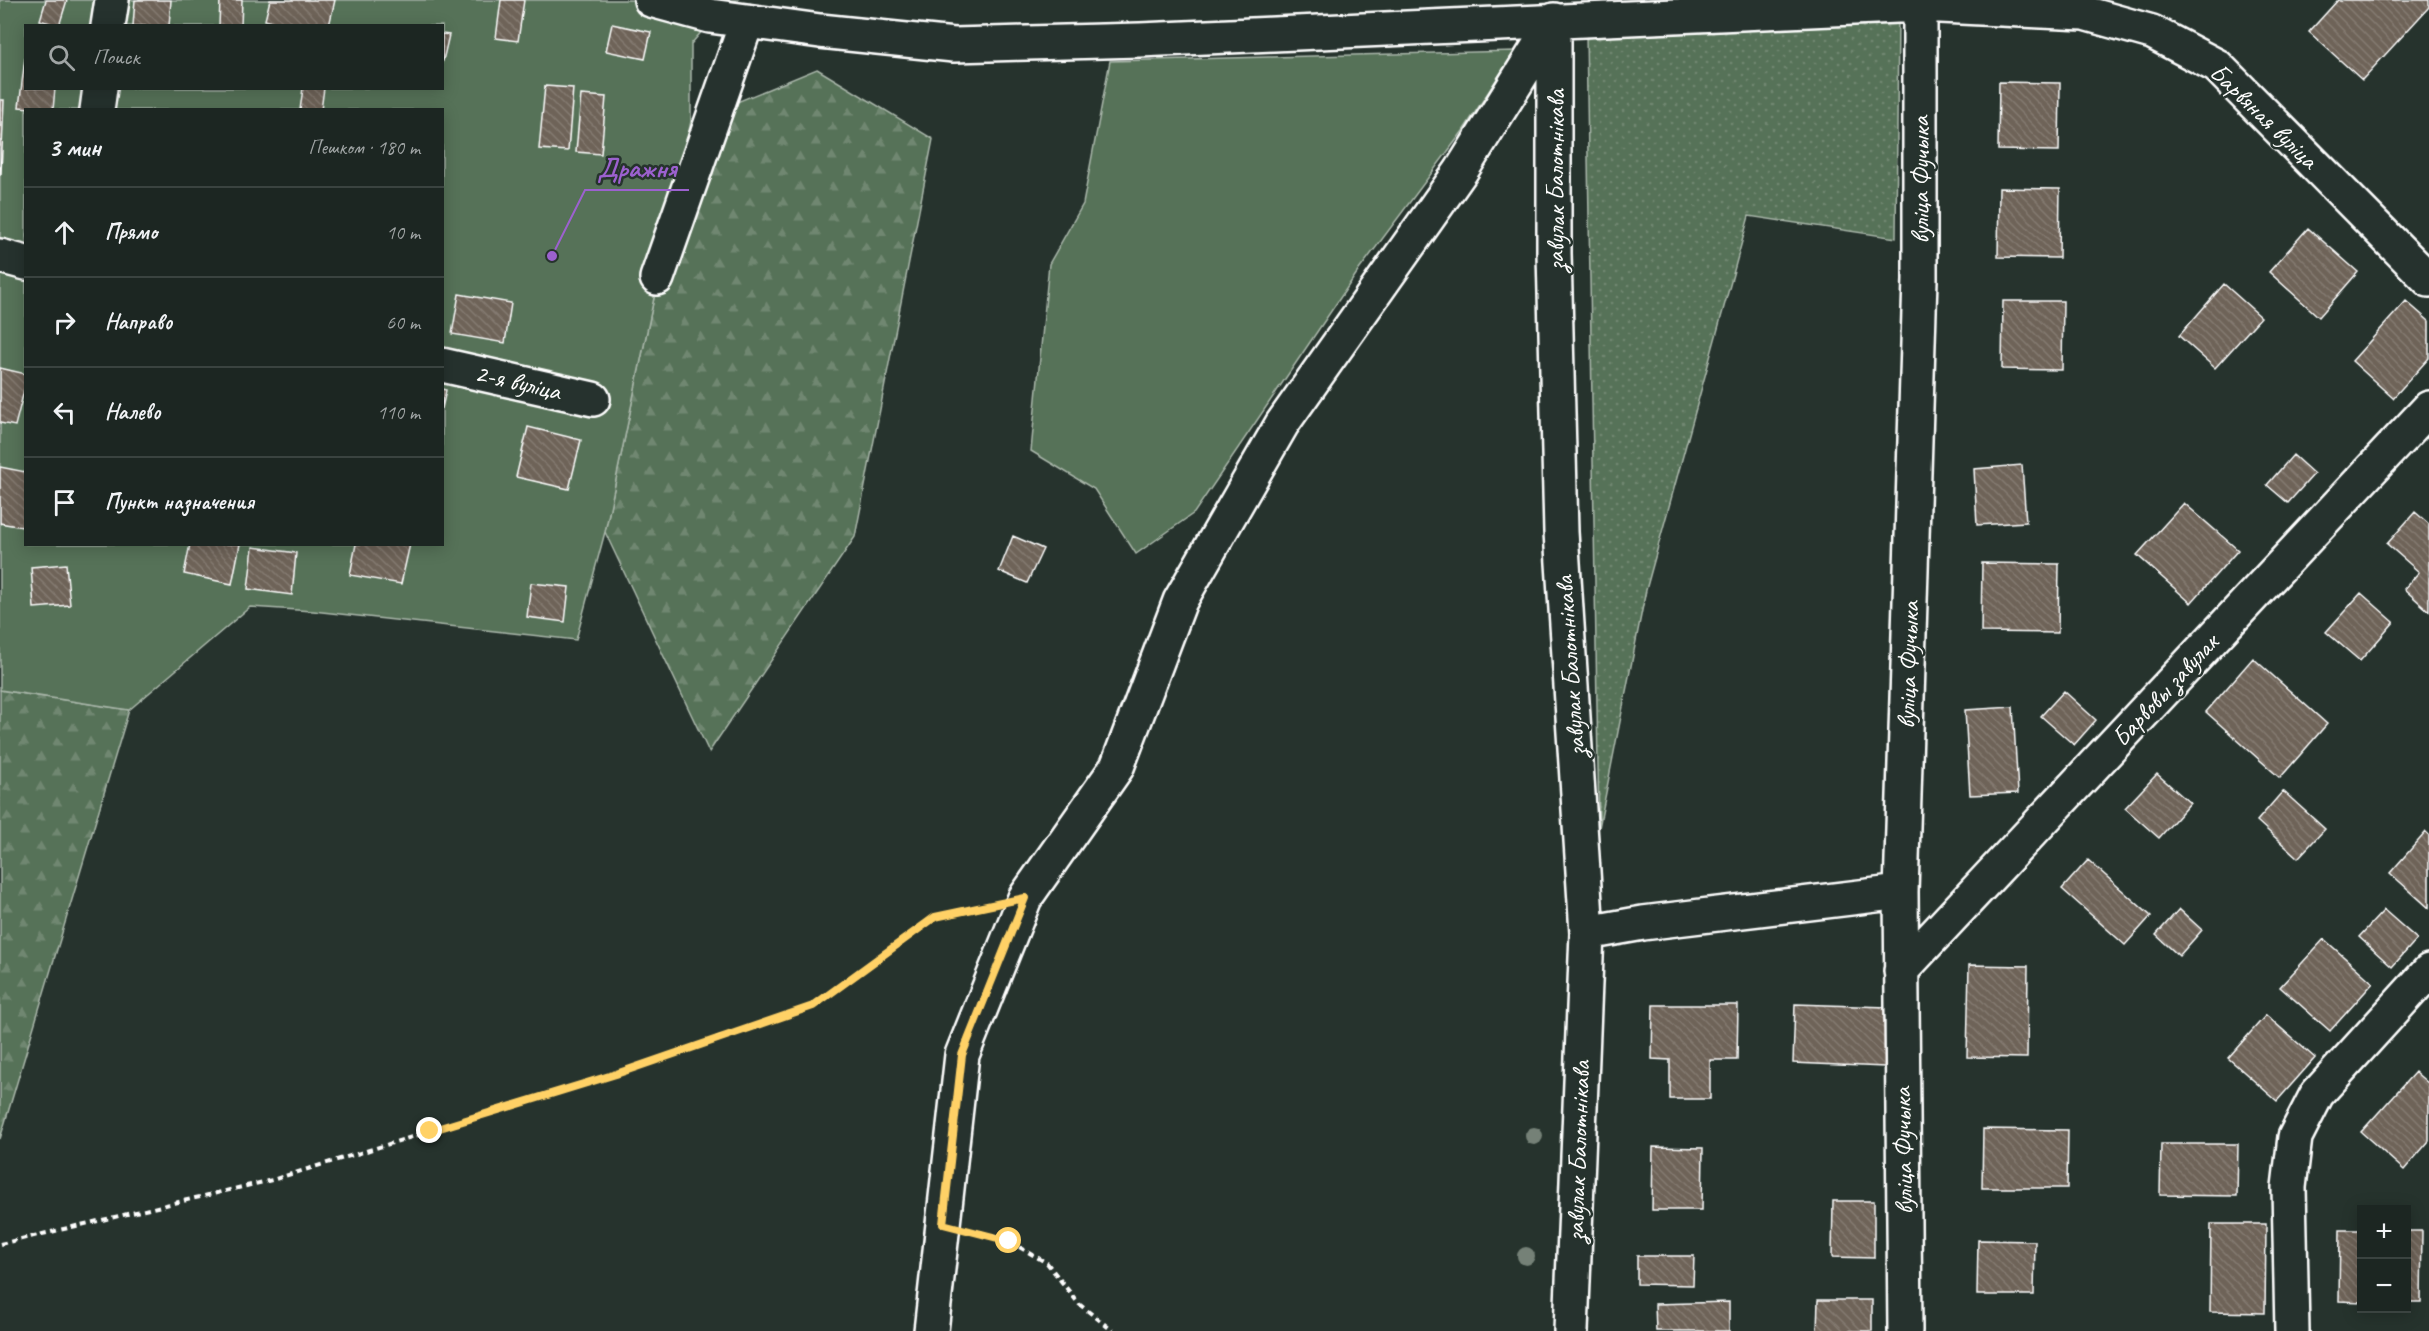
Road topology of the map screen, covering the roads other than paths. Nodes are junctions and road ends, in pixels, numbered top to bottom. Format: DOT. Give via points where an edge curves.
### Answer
graph roads {
  1 [pos="112,0"];
  2 [pos="651,0"];
  3 [pos="1920,2"];
  4 [pos="1554,11"];
  5 [pos="747,21"];
  6 [pos="108,24"];
  7 [pos="100,90"];
  8 [pos="97,108"];
  9 [pos="0,256"];
  10 [pos="24,262"];
  11 [pos="657,278"];
  12 [pos="2429,280"];
  13 [pos="444,364"];
  14 [pos="593,399"];
  15 [pos="2429,408"];
  16 [pos="1901,892"];
  17 [pos="1587,933"];
  18 [pos="1902,971"];
  19 [pos="2429,971"];
  20 [pos="931,1331"];
  21 [pos="1571,1331"];
  22 [pos="1905,1331"];
  23 [pos="2292,1331"];
  1 -- 6 [label="street"];
  2 -- 5 [label="street, Барвяная вуліца" via="710,16"];
  3 -- 4 [label="street, Барвяная вуліца"];
  3 -- 12 [label="street, Барвяная вуліца" via="2084,13 2152,32 2217,66"];
  3 -- 16 [label="street, вуліца Фучыка" via="1920,279"];
  4 -- 5 [label="street, Барвяная вуліца" via="1140,40 954,45"];
  4 -- 17 [label="street, завулак Балотнікава" via="1554,253 1561,532"];
  4 -- 20 [label="street" via="1461,171 1282,424 1180,601 1117,767 1025,898 962,1055"];
  5 -- 11 [label="street"];
  7 -- 8 [label="street"];
  9 -- 10 [label="street"];
  13 -- 14 [label="street, 2-я вуліца"];
  15 -- 18 [label="street, Барвовы завулак"];
  16 -- 17 [label="street"];
  16 -- 18 [label="street, вуліца Фучыка"];
  17 -- 21 [label="street, завулак Балотнікава"];
  18 -- 22 [label="street, вуліца Фучыка"];
  19 -- 23 [label="street" via="2316,1094 2295,1137 2289,1187"];
}
